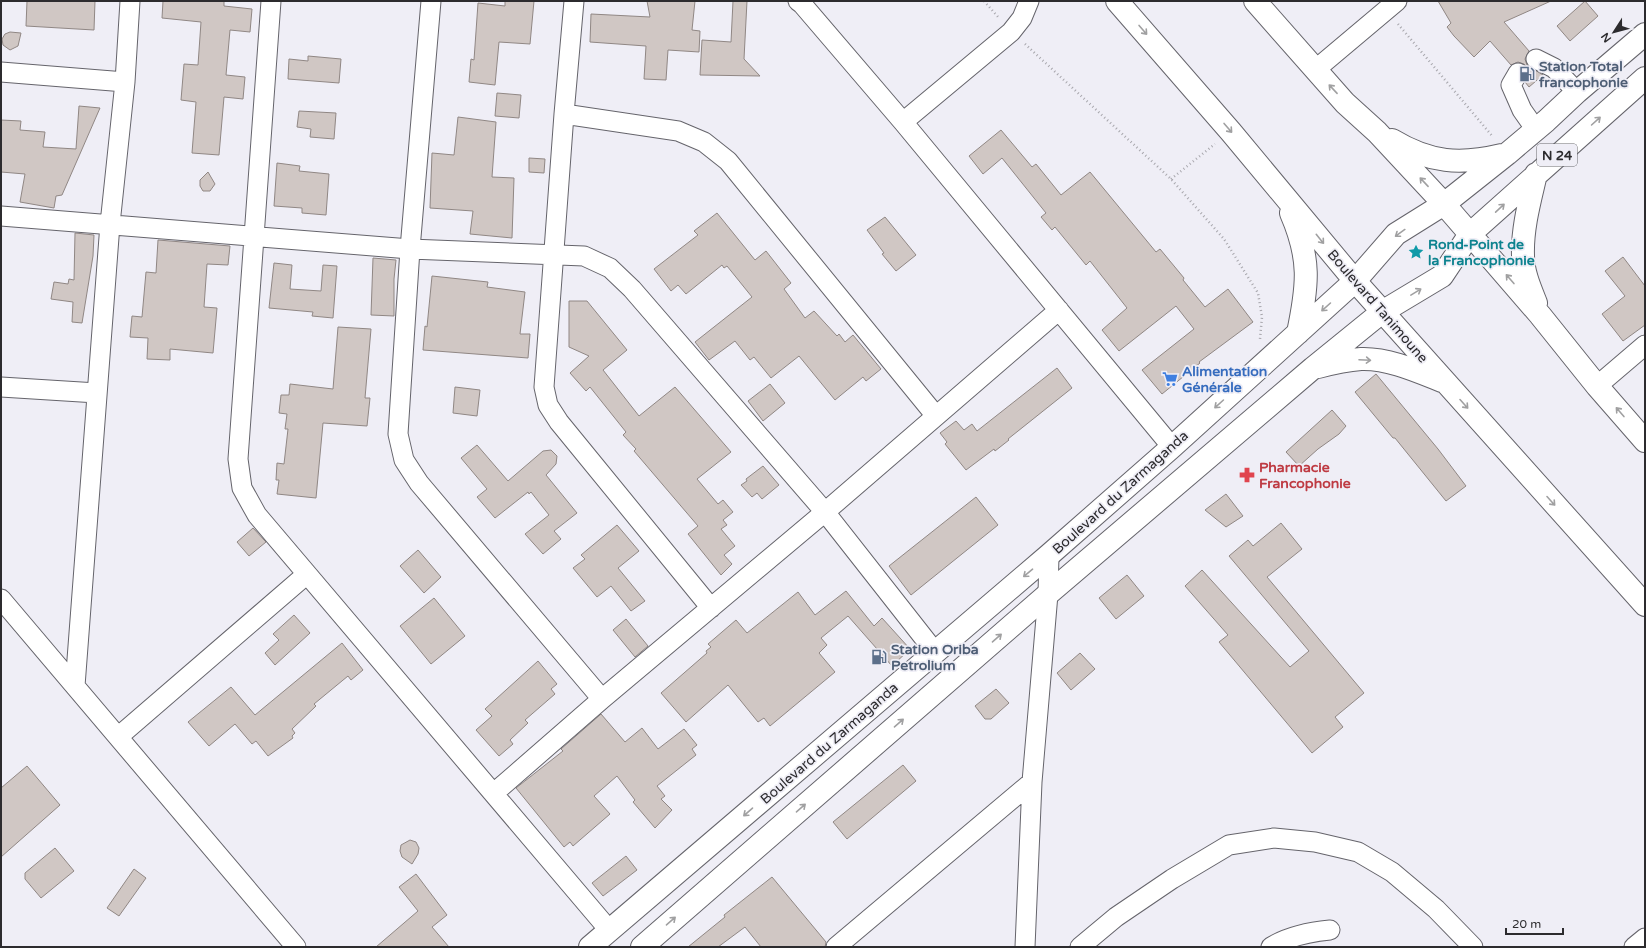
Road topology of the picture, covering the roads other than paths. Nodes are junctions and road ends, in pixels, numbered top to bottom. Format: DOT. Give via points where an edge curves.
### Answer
graph roads {
  1 [pos="130,1"];
  2 [pos="271,1"];
  3 [pos="431,1"];
  4 [pos="574,1"];
  5 [pos="798,1"];
  6 [pos="1029,1"];
  7 [pos="1117,1"];
  8 [pos="1255,1"];
  9 [pos="1391,6"];
  10 [pos="1645,34"];
  11 [pos="1536,59"];
  12 [pos="1315,70"];
  13 [pos="1,72"];
  14 [pos="1518,73"];
  15 [pos="1645,78"];
  16 [pos="125,82"];
  17 [pos="1577,92"];
  18 [pos="564,114"];
  19 [pos="902,122"];
  20 [pos="1536,130"];
  21 [pos="1377,132"];
  22 [pos="1507,154"];
  23 [pos="1536,174"];
  24 [pos="1283,194"];
  25 [pos="1444,204"];
  26 [pos="1,216"];
  27 [pos="110,224"];
  28 [pos="1470,234"];
  29 [pos="253,235"];
  30 [pos="410,249"];
  31 [pos="553,255"];
  32 [pos="1355,281"];
  33 [pos="1059,310"];
  34 [pos="1382,312"];
  35 [pos="1540,315"];
  36 [pos="1298,333"];
  37 [pos="1645,345"];
  38 [pos="1313,368"];
  39 [pos="1445,382"];
  40 [pos="1597,386"];
  41 [pos="1,387"];
  42 [pos="97,393"];
  43 [pos="936,416"];
  44 [pos="1645,441"];
  45 [pos="1172,447"];
  46 [pos="825,512"];
  47 [pos="1049,555"];
  48 [pos="307,574"];
  49 [pos="1048,594"];
  50 [pos="1,598"];
  51 [pos="1645,605"];
  52 [pos="712,608"];
  53 [pos="935,652"];
  54 [pos="75,686"];
  55 [pos="602,699"];
  56 [pos="118,737"];
  57 [pos="1032,782"];
  58 [pos="494,793"];
  59 [pos="1330,930"];
  60 [pos="610,931"];
  61 [pos="1645,938"];
  62 [pos="296,947"];
  63 [pos="590,947"];
  64 [pos="642,947"];
  65 [pos="836,947"];
  66 [pos="1025,947"];
  67 [pos="1080,947"];
  68 [pos="1271,947"];
  69 [pos="1473,947"];
  70 [pos="1634,947"];
  1 -- 16 [label="street"];
  2 -- 29 [label="street"];
  3 -- 30 [label="street"];
  4 -- 18 [label="street"];
  5 -- 19 [label="street"];
  6 -- 19 [label="street" via="1022,18 1012,32"];
  7 -- 24 [label="main road, Boulevard Tanimoune, one-way"];
  8 -- 12 [label="main road"];
  9 -- 12 [label="street"];
  10 -- 17 [label="main road, Boulevard du Zarmaganda / N 24"];
  11 -- 17 [label="street" via="1554,68"];
  21 -- 12 [label="main road, one-way" via="1345,103"];
  13 -- 16 [label="street"];
  14 -- 20 [label="street" via="1511,85 1522,110"];
  23 -- 15 [label="main road, Boulevard du Zarmaganda / N 24, one-way"];
  16 -- 27 [label="street"];
  17 -- 20 [label="main road, Boulevard du Zarmaganda / N 24"];
  18 -- 31 [label="street"];
  18 -- 43 [label="street" via="678,131 704,142 728,161"];
  19 -- 33 [label="street"];
  20 -- 22 [label="main road, Boulevard du Zarmaganda / N 24"];
  21 -- 22 [label="main road" via="1405,148 1438,160 1470,161"];
  25 -- 21 [label="main road, one-way"];
  22 -- 25 [label="main road, Boulevard du Zarmaganda / N 24"];
  28 -- 23 [label="main road, Boulevard du Zarmaganda / N 24, one-way"];
  23 -- 35 [label="main road" via="1528,210 1523,256 1525,274"];
  24 -- 32 [label="main road, Boulevard Tanimoune, one-way"];
  24 -- 36 [label="main road" via="1301,238 1307,266 1304,306"];
  25 -- 28 [label="main road"];
  25 -- 32 [label="main road, Boulevard du Zarmaganda / N 24, one-way" via="1396,234"];
  26 -- 27 [label="street"];
  27 -- 29 [label="street"];
  27 -- 42 [label="street"];
  34 -- 28 [label="main road, Boulevard du Zarmaganda / N 24, one-way" via="1442,276"];
  35 -- 28 [label="main road, one-way"];
  29 -- 30 [label="street"];
  29 -- 48 [label="street" via="238,459 242,488 257,515"];
  30 -- 31 [label="street"];
  30 -- 55 [label="street" via="398,434 404,460 419,483"];
  31 -- 46 [label="street" via="584,256 610,268 632,289"];
  31 -- 52 [label="street" via="544,387 548,405 559,422"];
  32 -- 34 [label="main road, Boulevard Tanimoune"];
  32 -- 36 [label="main road, Boulevard du Zarmaganda / N 24, one-way"];
  33 -- 43 [label="street"];
  33 -- 45 [label="street"];
  34 -- 38 [label="main road, Boulevard du Zarmaganda / N 24"];
  34 -- 39 [label="main road, Boulevard Tanimoune"];
  35 -- 40 [label="main road"];
  36 -- 45 [label="main road, Boulevard du Zarmaganda / N 24, one-way"];
  37 -- 40 [label="street"];
  38 -- 39 [label="main road, one-way" via="1363,359 1389,362"];
  38 -- 49 [label="main road, Boulevard du Zarmaganda / N 24"];
  39 -- 51 [label="main road, Boulevard Tanimoune, one-way"];
  44 -- 40 [label="main road, one-way"];
  41 -- 42 [label="street"];
  42 -- 54 [label="street"];
  43 -- 46 [label="street"];
  45 -- 47 [label="main road, Boulevard du Zarmaganda / N 24"];
  46 -- 52 [label="street"];
  46 -- 53 [label="street"];
  47 -- 49 [label="street"];
  47 -- 53 [label="main road, Boulevard du Zarmaganda / N 24, one-way"];
  48 -- 56 [label="street"];
  48 -- 58 [label="street"];
  49 -- 57 [label="street"];
  64 -- 49 [label="main road, Boulevard du Zarmaganda / N 24, one-way"];
  50 -- 54 [label="street"];
  52 -- 55 [label="street"];
  53 -- 60 [label="main road, Boulevard du Zarmaganda / N 24, one-way"];
  54 -- 56 [label="street"];
  55 -- 58 [label="street"];
  56 -- 62 [label="street"];
  57 -- 65 [label="street"];
  57 -- 66 [label="street"];
  58 -- 60 [label="street"];
  59 -- 68 [label="street" via="1294,936"];
  60 -- 63 [label="main road, Boulevard du Zarmaganda / N 24"];
  61 -- 70 [label="street"];
  67 -- 69 [label="street" via="1116,917 1159,887 1229,845 1274,838 1315,842 1358,852 1392,872 1436,909"];
}
